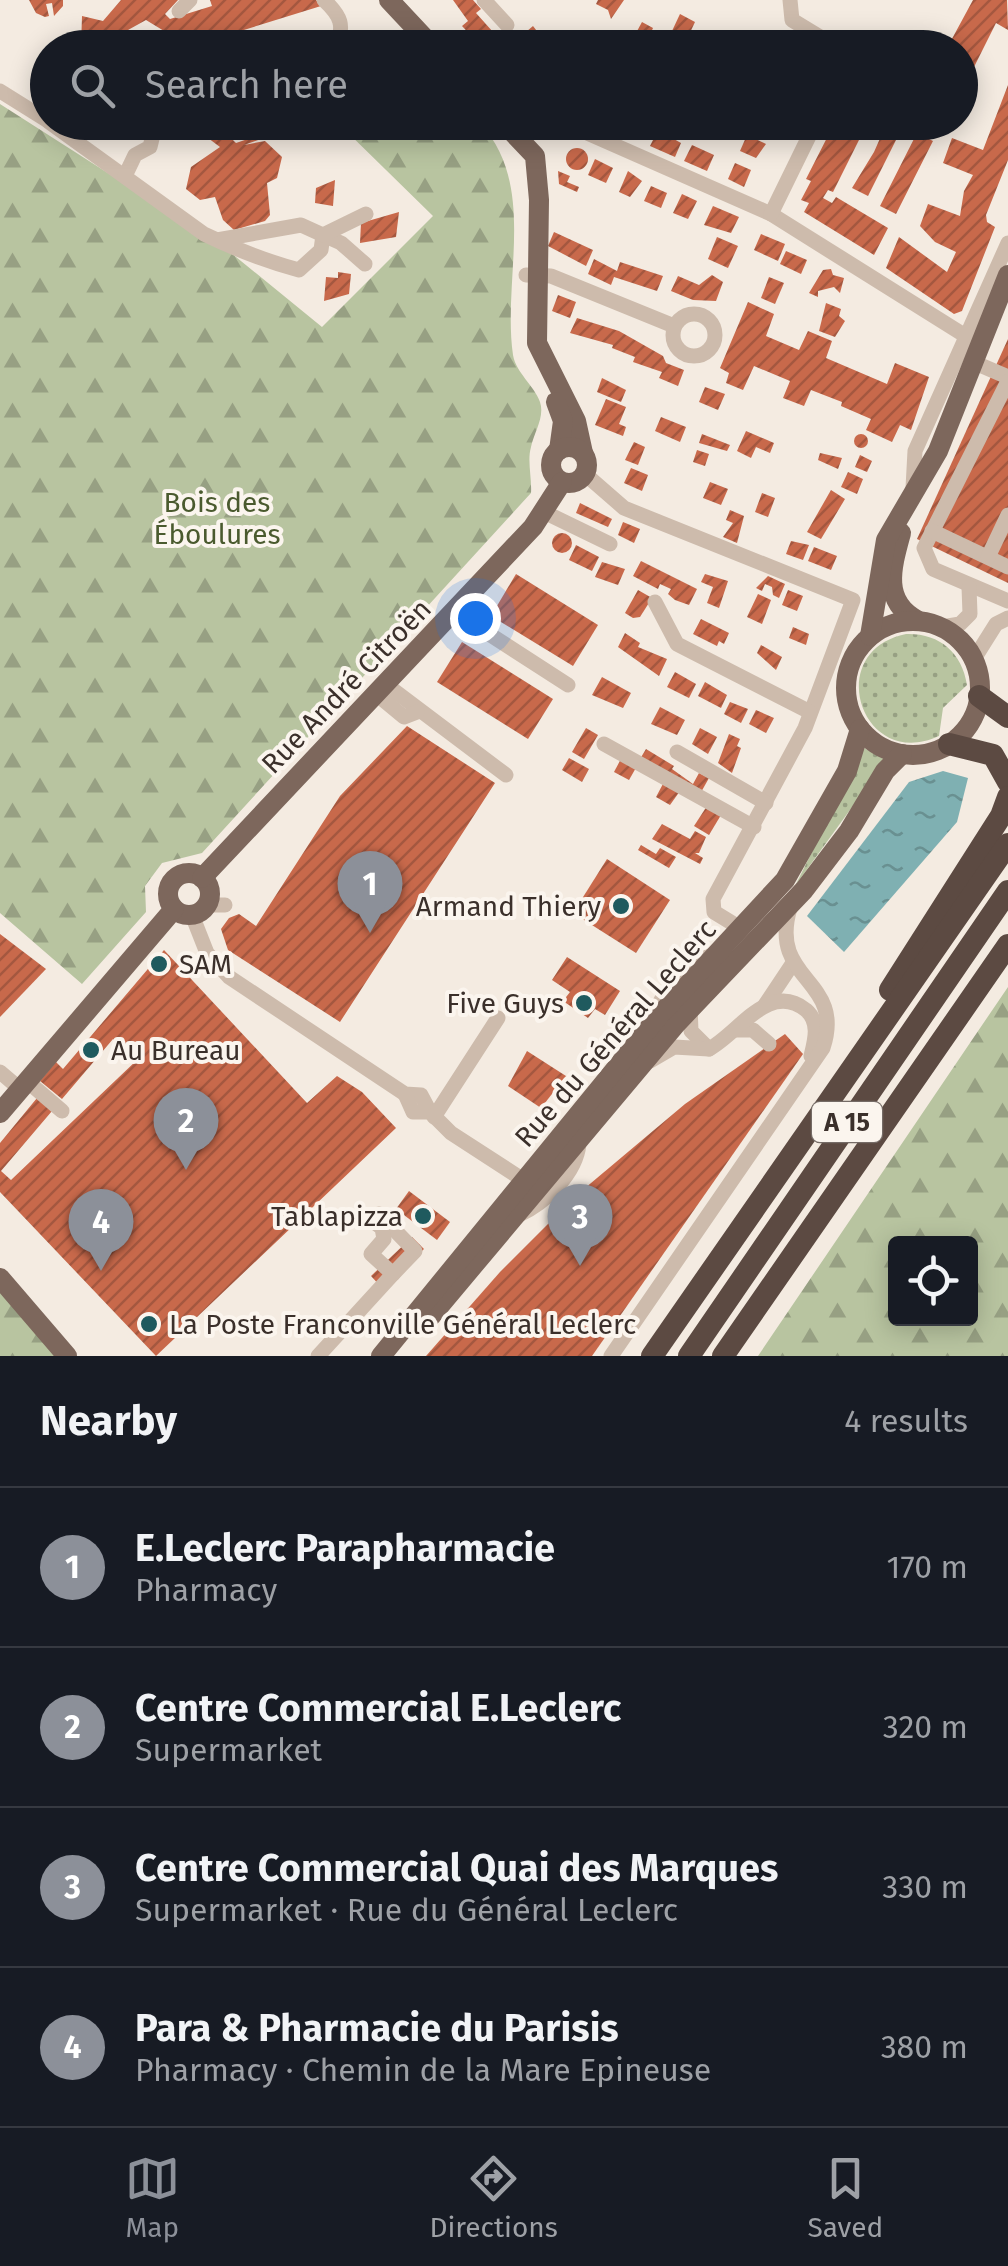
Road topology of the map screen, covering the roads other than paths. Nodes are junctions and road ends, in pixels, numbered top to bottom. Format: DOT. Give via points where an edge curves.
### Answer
graph roads {
  1 [pos="324,0"];
  2 [pos="389,0"];
  3 [pos="484,0"];
  4 [pos="790,0"];
  5 [pos="507,26"];
  6 [pos="344,30"];
  7 [pos="417,30"];
  8 [pos="808,30"];
  9 [pos="0,92"];
  10 [pos="30,111"];
  11 [pos="74,140"];
  12 [pos="152,140"];
  13 [pos="524,140"];
  14 [pos="603,140"];
  15 [pos="807,140"];
  16 [pos="125,176"];
  17 [pos="366,214"];
  18 [pos="771,214"];
  19 [pos="323,235"];
  20 [pos="217,240"];
  21 [pos="1008,243"];
  22 [pos="365,264"];
  23 [pos="532,275"];
  24 [pos="1008,275"];
  25 [pos="674,326"];
  26 [pos="974,348"];
  27 [pos="539,366"];
  28 [pos="1008,377"];
  29 [pos="559,450"];
  30 [pos="584,463"];
  31 [pos="562,482"];
  32 [pos="913,493"];
  33 [pos="544,512"];
  34 [pos="1008,515"];
  35 [pos="932,531"];
  36 [pos="610,544"];
  37 [pos="988,558"];
  38 [pos="1008,567"];
  39 [pos="963,583"];
  40 [pos="1008,601"];
  41 [pos="655,602"];
  42 [pos="454,612"];
  43 [pos="1008,618"];
  44 [pos="917,620"];
  45 [pos="942,627"];
  46 [pos="870,636"];
  47 [pos="974,658"];
  48 [pos="568,685"];
  49 [pos="380,688"];
  50 [pos="980,696"];
  51 [pos="810,712"];
  52 [pos="1008,717"];
  53 [pos="860,729"];
  54 [pos="604,744"];
  55 [pos="950,744"];
  56 [pos="677,752"];
  57 [pos="902,754"];
  58 [pos="506,775"];
  59 [pos="1008,782"];
  60 [pos="1008,798"];
  61 [pos="766,803"];
  62 [pos="754,828"];
  63 [pos="1008,844"];
  64 [pos="202,878"];
  65 [pos="1008,891"];
  66 [pos="792,904"];
  67 [pos="199,908"];
  68 [pos="732,923"];
  69 [pos="1008,945"];
  70 [pos="719,953"];
  71 [pos="793,963"];
  72 [pos="695,977"];
  73 [pos="765,1005"];
  74 [pos="688,1012"];
  75 [pos="498,1018"];
  76 [pos="737,1030"];
  77 [pos="647,1032"];
  78 [pos="769,1044"];
  79 [pos="709,1049"];
  80 [pos="638,1069"];
  81 [pos="802,1069"];
  82 [pos="0,1072"];
  83 [pos="23,1085"];
  84 [pos="62,1111"];
  85 [pos="0,1113"];
  86 [pos="432,1114"];
  87 [pos="807,1128"];
  88 [pos="524,1181"];
  89 [pos="370,1213"];
  90 [pos="389,1234"];
  91 [pos="392,1274"];
  92 [pos="0,1278"];
  93 [pos="67,1356"];
  94 [pos="318,1356"];
  95 [pos="381,1356"];
  96 [pos="398,1356"];
  97 [pos="611,1356"];
  98 [pos="652,1356"];
  99 [pos="689,1356"];
  100 [pos="723,1356"];
  1 -- 6 [label="street"];
  2 -- 7 [label="main road"];
  3 -- 5 [label="street"];
  4 -- 8 [label="street" via="792,20"];
  9 -- 10 [label="street"];
  11 -- 16 [label="street"];
  12 -- 16 [label="street"];
  13 -- 23 [label="main road" via="535,156"];
  14 -- 18 [label="street"];
  15 -- 18 [label="street"];
  16 -- 20 [label="street"];
  17 -- 19 [label="street"];
  18 -- 26 [label="street"];
  19 -- 20 [label="street" via="301,226"];
  19 -- 20 [label="street" via="321,250 299,270"];
  19 -- 22 [label="street"];
  21 -- 26 [label="street"];
  23 -- 25 [label="street"];
  23 -- 27 [label="main road"];
  24 -- 26 [label="main road"];
  26 -- 28 [label="street"];
  26 -- 32 [label="main road" via="938,452"];
  27 -- 29 [label="main road" via="563,421"];
  27 -- 30 [label="main road" via="576,421"];
  28 -- 35 [label="street"];
  28 -- 39 [label="street" via="918,545 926,574"];
  29 -- 30 [label="main road" via="569,447"];
  29 -- 31 [label="main road" via="551,467"];
  30 -- 31 [label="main road" via="575,482"];
  30 -- 51 [label="street" via="624,508 853,600"];
  31 -- 33 [label="main road, Rue André Citroën"];
  32 -- 44 [label="main road" via="891,579 899,607"];
  32 -- 46 [label="main road" via="879,561"];
  33 -- 36 [label="street"];
  33 -- 42 [label="main road, Rue André Citroën"];
  34 -- 37 [label="street"];
  35 -- 37 [label="street"];
  35 -- 39 [label="street" via="924,548 928,564"];
  37 -- 38 [label="street"];
  39 -- 40 [label="street"];
  39 -- 45 [label="street" via="970,614"];
  41 -- 51 [label="street" via="678,644"];
  42 -- 48 [label="street"];
  42 -- 49 [label="main road, Rue André Citroën"];
  43 -- 47 [label="street" via="996,624"];
  44 -- 45 [label="main road"];
  44 -- 46 [label="main road"];
  45 -- 47 [label="main road"];
  46 -- 53 [label="main road" via="846,680 848,706"];
  47 -- 50 [label="main road"];
  49 -- 58 [label="street" via="404,717 417,712"];
  49 -- 64 [label="main road, Rue André Citroën"];
  50 -- 52 [label="highway"];
  50 -- 55 [label="main road" via="966,728"];
  51 -- 61 [label="street"];
  53 -- 57 [label="main road"];
  53 -- 70 [label="main road, Rue du Général Leclerc" via="848,770 797,863"];
  54 -- 62 [label="street"];
  55 -- 57 [label="main road"];
  55 -- 59 [label="highway" via="993,755"];
  56 -- 61 [label="street"];
  57 -- 66 [label="main road, Rue du Général Leclerc"];
  60 -- 87 [label="highway"];
  61 -- 62 [label="street"];
  62 -- 68 [label="street" via="712,906"];
  63 -- 87 [label="highway"];
  64 -- 67 [label="main road" via="209,891"];
  64 -- 67 [label="main road" via="186,874 172,882 168,899"];
  65 -- 99 [label="highway, A 15"];
  66 -- 71 [label="street" via="784,938"];
  66 -- 74 [label="main road, Rue du Général Leclerc"];
  67 -- 83 [label="main road"];
  67 -- 86 [label="street" via="207,954 229,978 405,1094 422,1095"];
  69 -- 100 [label="highway, A 15"];
  70 -- 72 [label="main road, Rue du Général Leclerc"];
  70 -- 77 [label="street" via="696,960 662,995"];
  71 -- 73 [label="street"];
  71 -- 81 [label="street" via="830,1019 823,1048"];
  72 -- 74 [label="street"];
  72 -- 77 [label="main road, Rue du Général Leclerc"];
  73 -- 76 [label="street"];
  73 -- 81 [label="street" via="788,1002 810,1014 816,1032"];
  74 -- 79 [label="street" via="694,1037"];
  74 -- 80 [label="main road, Rue du Général Leclerc"];
  75 -- 86 [label="street"];
  76 -- 78 [label="street" via="753,1030"];
  76 -- 79 [label="street"];
  77 -- 88 [label="main road, Rue du Général Leclerc"];
  79 -- 80 [label="street" via="670,1048"];
  80 -- 96 [label="main road, Rue du Général Leclerc"];
  81 -- 97 [label="street"];
  82 -- 83 [label="street"];
  83 -- 84 [label="street"];
  83 -- 85 [label="main road"];
  86 -- 88 [label="street"];
  87 -- 98 [label="highway"];
  88 -- 95 [label="main road, Rue du Général Leclerc"];
  89 -- 90 [label="street"];
  90 -- 91 [label="street" via="372,1254"];
  90 -- 91 [label="street" via="415,1251"];
  91 -- 94 [label="street"];
  92 -- 93 [label="main road"];
}
